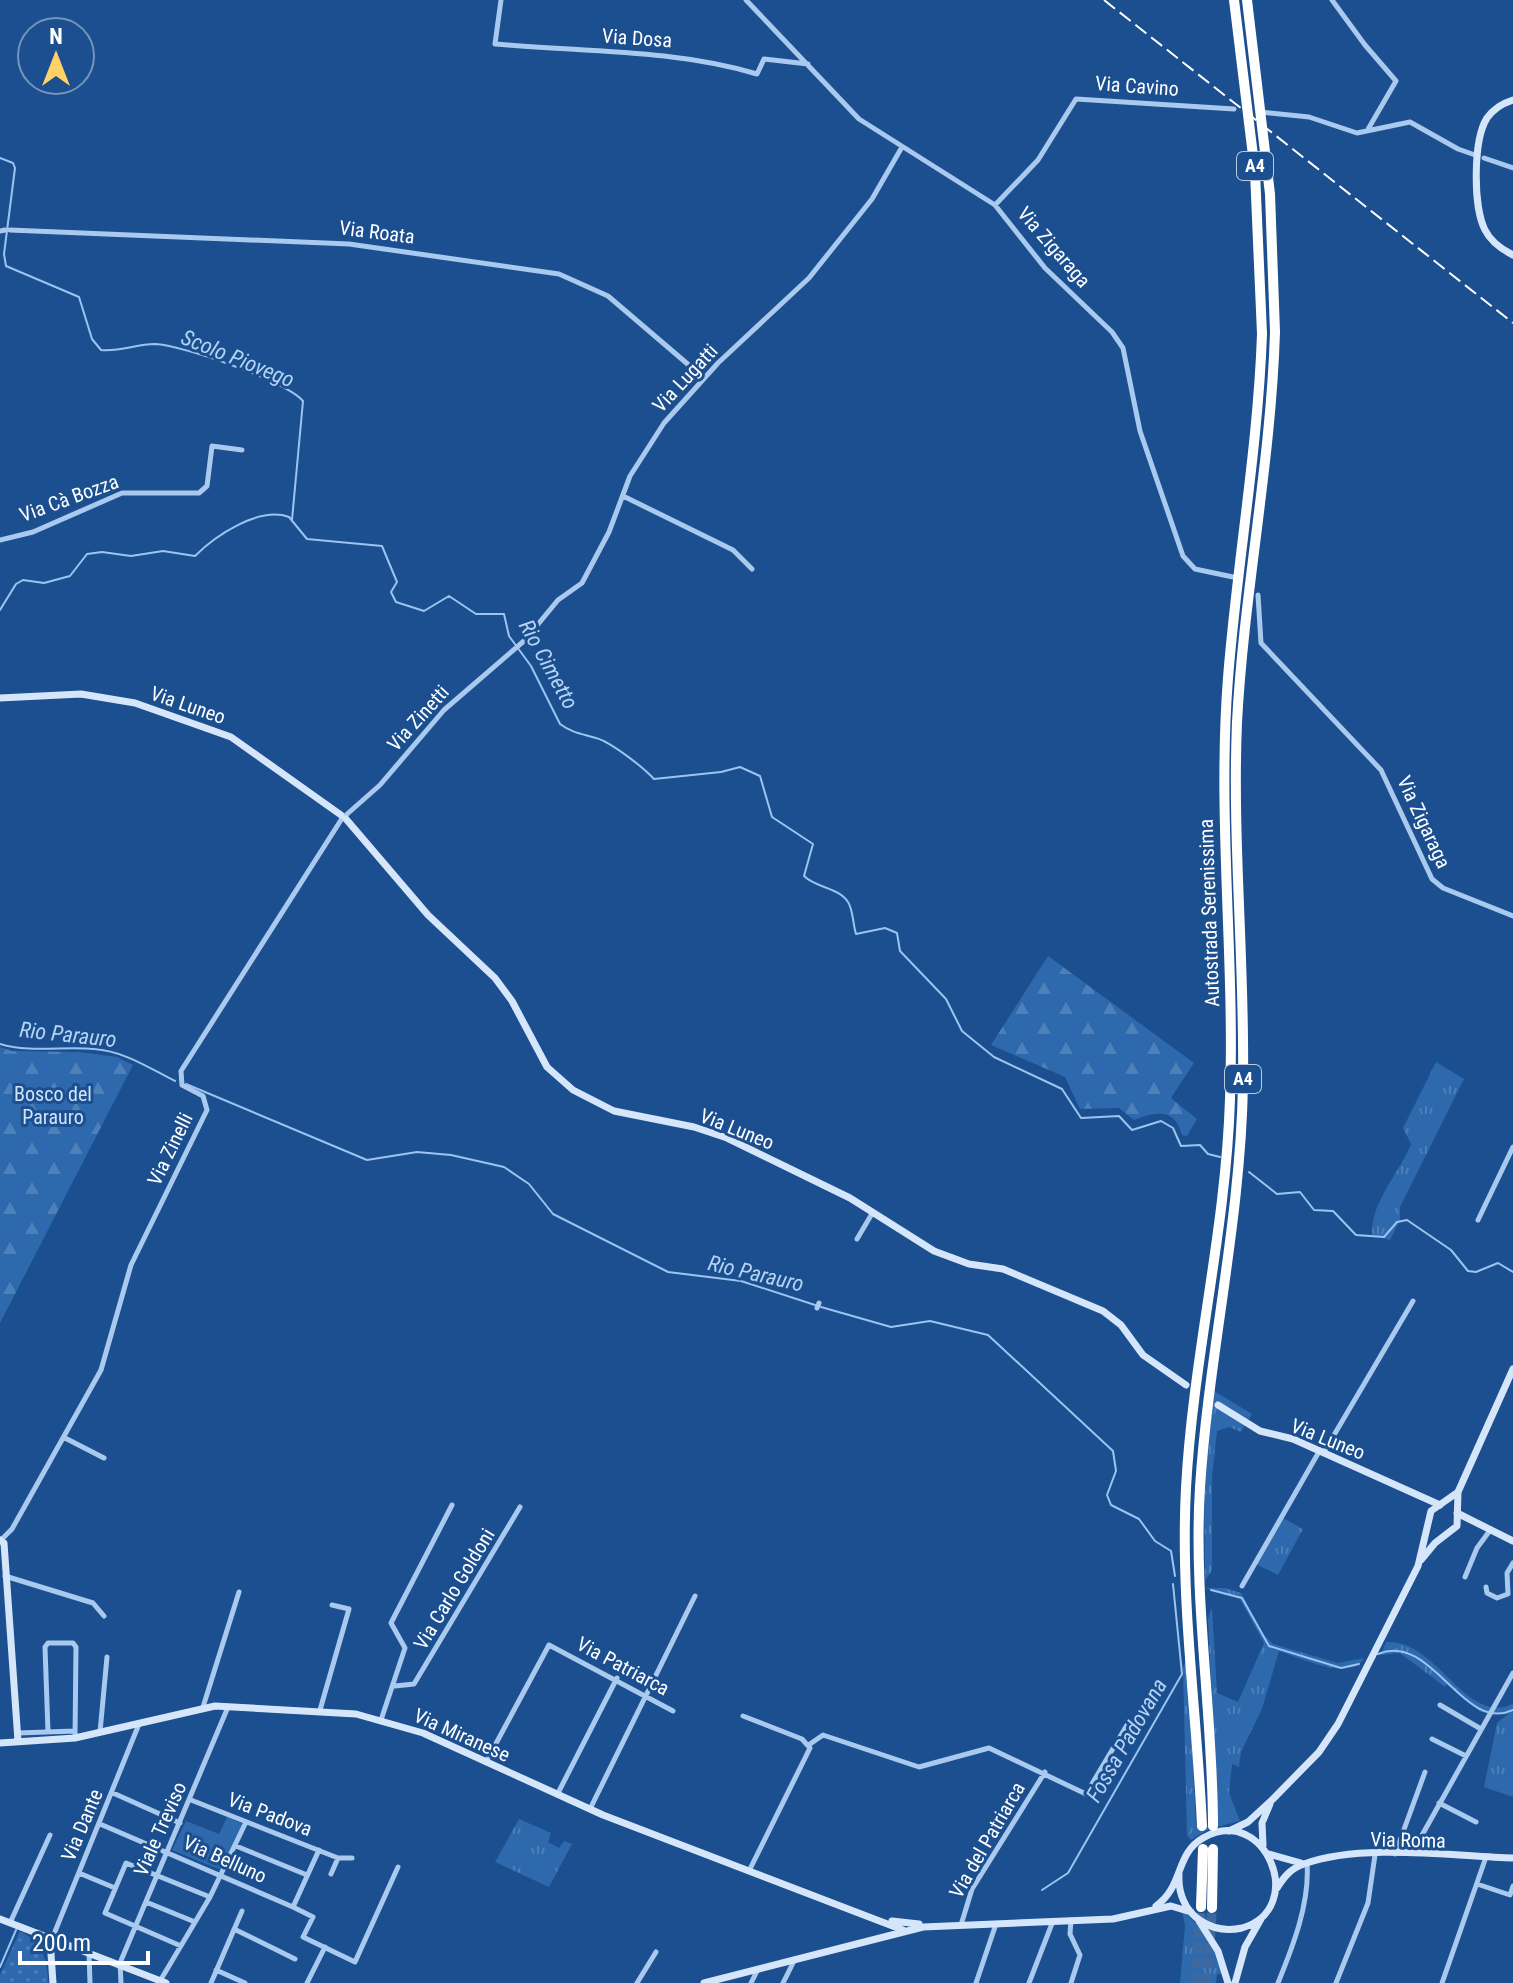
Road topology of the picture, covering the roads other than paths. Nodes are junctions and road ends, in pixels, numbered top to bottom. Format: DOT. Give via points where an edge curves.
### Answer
graph roads {
  1 [pos="501,0"];
  2 [pos="746,0"];
  3 [pos="1234,0"];
  4 [pos="1247,0"];
  5 [pos="1332,0"];
  6 [pos="809,64"];
  7 [pos="1513,100"];
  8 [pos="1234,109"];
  9 [pos="1252,111"];
  10 [pos="1366,131"];
  11 [pos="902,147"];
  12 [pos="1481,157"];
  13 [pos="1513,168"];
  14 [pos="995,205"];
  15 [pos="5,230"];
  16 [pos="1513,255"];
  17 [pos="704,378"];
  18 [pos="242,450"];
  19 [pos="623,496"];
  20 [pos="0,540"];
  21 [pos="752,569"];
  22 [pos="1233,577"];
  23 [pos="1258,595"];
  24 [pos="517,646"];
  25 [pos="0,698"];
  26 [pos="344,818"];
  27 [pos="1513,916"];
  28 [pos="1513,1147"];
  29 [pos="873,1211"];
  30 [pos="1478,1220"];
  31 [pos="857,1239"];
  32 [pos="1413,1301"];
  33 [pos="1513,1369"];
  34 [pos="1186,1385"];
  35 [pos="1218,1405"];
  36 [pos="65,1438"];
  37 [pos="1322,1451"];
  38 [pos="104,1458"];
  39 [pos="1458,1492"];
  40 [pos="1428,1500"];
  41 [pos="1442,1504"];
  42 [pos="452,1505"];
  43 [pos="520,1507"];
  44 [pos="1430,1512"];
  45 [pos="1457,1515"];
  46 [pos="1429,1525"];
  47 [pos="1491,1528"];
  48 [pos="1446,1535"];
  49 [pos="1,1540"];
  50 [pos="1513,1541"];
  51 [pos="1513,1563"];
  52 [pos="1418,1566"];
  53 [pos="5,1576"];
  54 [pos="1465,1577"];
  55 [pos="1242,1586"];
  56 [pos="1486,1587"];
  57 [pos="239,1592"];
  58 [pos="695,1596"];
  59 [pos="332,1605"];
  60 [pos="104,1616"];
  61 [pos="107,1657"];
  62 [pos="1513,1673"];
  63 [pos="617,1678"];
  64 [pos="395,1686"];
  65 [pos="647,1698"];
  66 [pos="1440,1705"];
  67 [pos="228,1706"];
  68 [pos="203,1707"];
  69 [pos="320,1710"];
  70 [pos="673,1711"];
  71 [pos="743,1716"];
  72 [pos="381,1720"];
  73 [pos="138,1723"];
  74 [pos="1127,1725"];
  75 [pos="1481,1729"];
  76 [pos="48,1732"];
  77 [pos="100,1732"];
  78 [pos="75,1734"];
  79 [pos="18,1737"];
  80 [pos="1432,1739"];
  81 [pos="0,1743"];
  82 [pos="810,1744"];
  83 [pos="1466,1756"];
  84 [pos="485,1763"];
  85 [pos="1045,1772"];
  86 [pos="1425,1772"];
  87 [pos="113,1793"];
  88 [pos="557,1795"];
  89 [pos="1273,1799"];
  90 [pos="191,1800"];
  91 [pos="1439,1803"];
  92 [pos="590,1809"];
  93 [pos="246,1822"];
  94 [pos="1476,1822"];
  95 [pos="180,1823"];
  96 [pos="100,1824"];
  97 [pos="1229,1831"];
  98 [pos="50,1835"];
  99 [pos="236,1846"];
  100 [pos="1208,1849"];
  101 [pos="319,1850"];
  102 [pos="168,1851"];
  103 [pos="1266,1851"];
  104 [pos="1375,1855"];
  105 [pos="1395,1855"];
  106 [pos="1412,1855"];
  107 [pos="1486,1857"];
  108 [pos="338,1858"];
  109 [pos="352,1858"];
  110 [pos="1513,1858"];
  111 [pos="1305,1863"];
  112 [pos="398,1867"];
  113 [pos="749,1872"];
  114 [pos="79,1873"];
  115 [pos="331,1874"];
  116 [pos="1179,1874"];
  117 [pos="222,1875"];
  118 [pos="307,1875"];
  119 [pos="157,1876"];
  120 [pos="1477,1884"];
  121 [pos="1513,1886"];
  122 [pos="115,1888"];
  123 [pos="1276,1890"];
  124 [pos="210,1897"];
  125 [pos="146,1902"];
  126 [pos="293,1907"];
  127 [pos="1151,1909"];
  128 [pos="1201,1909"];
  129 [pos="242,1911"];
  130 [pos="1263,1915"];
  131 [pos="870,1917"];
  132 [pos="0,1919"];
  133 [pos="1198,1919"];
  134 [pos="1071,1920"];
  135 [pos="1053,1921"];
  136 [pos="195,1922"];
  137 [pos="10,1923"];
  138 [pos="887,1923"];
  139 [pos="996,1924"];
  140 [pos="961,1925"];
  141 [pos="136,1926"];
  142 [pos="935,1926"];
  143 [pos="234,1929"];
  144 [pos="903,1930"];
  145 [pos="31,1931"];
  146 [pos="889,1933"];
  147 [pos="52,1936"];
  148 [pos="181,1946"];
  149 [pos="325,1947"];
  150 [pos="47,1949"];
  151 [pos="656,1952"];
  152 [pos="89,1953"];
  153 [pos="795,1958"];
  154 [pos="295,1959"];
  155 [pos="52,1964"];
  156 [pos="120,1965"];
  157 [pos="758,1968"];
  158 [pos="216,1970"];
  159 [pos="732,1979"];
  160 [pos="159,1981"];
  161 [pos="53,1983"];
  162 [pos="90,1983"];
  163 [pos="121,1983"];
  164 [pos="211,1983"];
  165 [pos="245,1983"];
  166 [pos="307,1983"];
  167 [pos="637,1983"];
  168 [pos="704,1983"];
  169 [pos="751,1983"];
  170 [pos="783,1983"];
  171 [pos="976,1983"];
  172 [pos="1029,1983"];
  173 [pos="1071,1983"];
  174 [pos="1228,1983"];
  175 [pos="1235,1983"];
  176 [pos="1278,1983"];
  177 [pos="1336,1983"];
  178 [pos="1442,1983"];
  1 -- 6 [label="street, Via Dosa" via="495,44 705,60 757,74 764,59"];
  2 -- 6 [label="street, Via Zigaraga"];
  3 -- 4 [label="highway, Autostrada Serenissima / A4, bridge" via="1255,172 1262,334 1258,420 1225,719 1231,1037 1227,1156 1186,1488 1188,1594 1208,1826 1200,1490 1241,1138 1237,735 1272,412 1275,332 1271,207"];
  5 -- 10 [label="street" via="1396,79"];
  6 -- 11 [label="street, Via Zigaraga" via="859,119"];
  7 -- 12 [label="main road" via="1488,117 1480,138"];
  8 -- 14 [label="street, Via Cavino" via="1076,99 1038,160"];
  9 -- 10 [label="street"];
  10 -- 12 [label="street" via="1410,122"];
  11 -- 14 [label="street, Via Zigaraga"];
  11 -- 17 [label="street, Via Lugatti" via="872,199 809,278"];
  12 -- 13 [label="street"];
  12 -- 16 [label="main road" via="1481,222 1492,240"];
  14 -- 22 [label="street, Via Zigaraga" via="1045,268 1118,340 1145,449 1187,561 1203,572"];
  15 -- 17 [label="street, Via Roata" via="349,244 559,274 608,296"];
  17 -- 19 [label="street, Via Lugatti" via="664,423"];
  18 -- 20 [label="street, Via Cà Bozza" via="212,446 207,486 199,493 122,493 33,532"];
  19 -- 21 [label="street" via="733,550"];
  19 -- 24 [label="street, Via Lugatti" via="584,580"];
  23 -- 27 [label="street, Via Zigaraga" via="1261,643 1381,770 1432,879"];
  24 -- 26 [label="street, Via Zinetti" via="449,705"];
  25 -- 26 [label="main road, Via Luneo" via="81,694 135,703 231,737"];
  26 -- 29 [label="main road, Via Luneo" via="428,915 504,989 547,1067 573,1090 614,1111 714,1132"];
  26 -- 36 [label="street, Via Zinelli" via="181,1071 182,1085 203,1096 207,1110 131,1265 101,1370"];
  28 -- 30 [label="street"];
  29 -- 31 [label="street"];
  29 -- 34 [label="main road, Via Luneo" via="934,1251 1003,1269 1103,1311 1143,1355"];
  32 -- 37 [label="street"];
  33 -- 39 [label="main road"];
  35 -- 37 [label="main road, Via Luneo" via="1255,1429"];
  36 -- 38 [label="street"];
  36 -- 49 [label="street, Via Zinelli"];
  37 -- 40 [label="main road, Via Luneo"];
  37 -- 55 [label="street"];
  39 -- 41 [label="main road"];
  39 -- 45 [label="main road"];
  40 -- 41 [label="main road, Via Luneo"];
  40 -- 44 [label="main road"];
  41 -- 44 [label="main road"];
  41 -- 45 [label="main road"];
  42 -- 64 [label="street, Via Carlo Goldoni" via="391,1623 405,1648"];
  43 -- 64 [label="street, Via Carlo Goldoni" via="413,1686"];
  44 -- 46 [label="main road"];
  45 -- 47 [label="main road"];
  45 -- 48 [label="main road" via="1454,1530"];
  46 -- 48 [label="main road"];
  46 -- 52 [label="main road"];
  47 -- 50 [label="main road"];
  47 -- 54 [label="street"];
  48 -- 52 [label="main road"];
  49 -- 53 [label="main road, Via Zinelli"];
  51 -- 56 [label="street" via="1507,1573 1508,1594 1497,1598"];
  52 -- 89 [label="main road" via="1338,1724 1308,1765"];
  53 -- 60 [label="street" via="93,1603"];
  53 -- 79 [label="main road, Via Zinelli"];
  57 -- 68 [label="street"];
  58 -- 65 [label="street"];
  59 -- 69 [label="street" via="349,1609"];
  61 -- 77 [label="street"];
  62 -- 75 [label="street"];
  63 -- 65 [label="street, Via Patriarca"];
  63 -- 84 [label="street, Via Patriarca" via="549,1645"];
  63 -- 88 [label="street"];
  64 -- 72 [label="street, Via Carlo Goldoni"];
  65 -- 70 [label="street, Via Patriarca"];
  65 -- 92 [label="street"];
  66 -- 75 [label="street"];
  67 -- 68 [label="main road, Via Miranese"];
  67 -- 69 [label="main road, Via Miranese"];
  67 -- 90 [label="street, Viale Treviso"];
  68 -- 73 [label="main road, Via Miranese"];
  69 -- 72 [label="main road, Via Miranese"];
  71 -- 82 [label="street, Via del Patriarca"];
  72 -- 84 [label="main road, Via Miranese" via="423,1733"];
  73 -- 77 [label="main road, Via Miranese"];
  73 -- 87 [label="street, Via Dante"];
  74 -- 85 [label="street, Via del Patriarca" via="1086,1794"];
  75 -- 83 [label="street"];
  76 -- 78 [label="street, Via Miranese"];
  76 -- 78 [label="street" via="46,1645 73,1643"];
  76 -- 79 [label="street, Via Miranese"];
  77 -- 78 [label="main road, Via Miranese"];
  78 -- 79 [label="main road, Via Miranese"];
  79 -- 81 [label="main road"];
  80 -- 83 [label="street"];
  82 -- 85 [label="street, Via del Patriarca" via="823,1735 919,1767 989,1748"];
  82 -- 113 [label="street"];
  83 -- 91 [label="street"];
  84 -- 88 [label="main road, Via Miranese"];
  85 -- 140 [label="street, Via del Patriarca" via="972,1889"];
  86 -- 105 [label="street"];
  87 -- 95 [label="street"];
  87 -- 96 [label="street, Via Dante"];
  88 -- 92 [label="main road, Via Miranese"];
  89 -- 97 [label="main road"];
  89 -- 103 [label="main road" via="1262,1823"];
  90 -- 93 [label="street, Via Padova"];
  90 -- 95 [label="street, Viale Treviso"];
  91 -- 94 [label="street"];
  91 -- 106 [label="street"];
  92 -- 113 [label="main road, Via Miranese"];
  93 -- 99 [label="street"];
  93 -- 101 [label="street, Via Padova"];
  95 -- 102 [label="street, Viale Treviso"];
  96 -- 102 [label="street, Via Belluno"];
  96 -- 114 [label="street, Via Dante"];
  97 -- 103 [label="main road" via="1248,1835"];
  97 -- 116 [label="main road" via="1198,1841"];
  98 -- 137 [label="street"];
  99 -- 117 [label="street"];
  99 -- 118 [label="street"];
  100 -- 128 [label="highway"];
  101 -- 108 [label="street, Via Padova"];
  101 -- 118 [label="street"];
  102 -- 117 [label="street, Via Belluno"];
  102 -- 119 [label="street, Viale Treviso"];
  103 -- 111 [label="main road" via="1283,1861"];
  103 -- 123 [label="main road" via="1276,1872"];
  104 -- 105 [label="main road, Via Roma"];
  104 -- 111 [label="main road, Via Roma"];
  104 -- 177 [label="street" via="1368,1903"];
  105 -- 106 [label="main road, Via Roma"];
  106 -- 107 [label="main road, Via Roma"];
  107 -- 110 [label="main road, Via Roma"];
  107 -- 120 [label="street"];
  108 -- 109 [label="street, Via Padova"];
  108 -- 115 [label="street"];
  111 -- 123 [label="main road" via="1288,1873"];
  111 -- 176 [label="street" via="1308,1882 1300,1919"];
  112 -- 149 [label="street" via="355,1962"];
  113 -- 131 [label="main road, Via Miranese"];
  114 -- 122 [label="street"];
  114 -- 147 [label="street, Via Dante"];
  116 -- 127 [label="main road" via="1170,1895"];
  116 -- 128 [label="main road" via="1181,1897"];
  117 -- 124 [label="street"];
  117 -- 126 [label="street, Via Belluno"];
  118 -- 126 [label="street"];
  119 -- 122 [label="street" via="126,1863"];
  119 -- 124 [label="street"];
  119 -- 125 [label="street, Viale Treviso"];
  120 -- 121 [label="street" via="1510,1895"];
  120 -- 178 [label="street"];
  122 -- 141 [label="street" via="105,1913"];
  123 -- 130 [label="main road"];
  124 -- 136 [label="street"];
  125 -- 136 [label="street"];
  125 -- 141 [label="street, Viale Treviso"];
  126 -- 149 [label="street" via="313,1917 303,1937"];
  127 -- 128 [label="main road"];
  127 -- 134 [label="main road" via="1124,1918"];
  128 -- 133 [label="main road"];
  129 -- 143 [label="street"];
  130 -- 133 [label="main road" via="1230,1930"];
  130 -- 175 [label="main road" via="1245,1947"];
  131 -- 138 [label="main road, Via Miranese"];
  131 -- 142 [label="main road, Via Miranese"];
  132 -- 137 [label="main road"];
  133 -- 174 [label="main road" via="1218,1951"];
  134 -- 135 [label="main road"];
  134 -- 173 [label="street" via="1070,1934 1080,1955"];
  135 -- 139 [label="main road, Via Miranese"];
  135 -- 172 [label="street"];
  136 -- 148 [label="street"];
  137 -- 145 [label="main road"];
  138 -- 144 [label="main road, Via Miranese"];
  138 -- 146 [label="main road"];
  139 -- 140 [label="main road, Via Miranese"];
  139 -- 171 [label="street"];
  140 -- 142 [label="main road, Via Miranese"];
  141 -- 148 [label="street"];
  141 -- 156 [label="street, Viale Treviso"];
  142 -- 144 [label="main road, Via Miranese"];
  143 -- 154 [label="street"];
  143 -- 158 [label="street"];
  144 -- 146 [label="main road, Via Miranese"];
  145 -- 147 [label="main road"];
  145 -- 150 [label="main road"];
  146 -- 153 [label="main road, Via Miranese"];
  147 -- 150 [label="main road"];
  147 -- 152 [label="main road"];
  147 -- 155 [label="main road"];
  148 -- 160 [label="street"];
  149 -- 166 [label="street"];
  150 -- 155 [label="main road"];
  151 -- 167 [label="street"];
  152 -- 156 [label="main road"];
  152 -- 162 [label="street"];
  153 -- 157 [label="main road, Via Miranese"];
  153 -- 170 [label="street"];
  155 -- 161 [label="main road"];
  156 -- 160 [label="main road"];
  156 -- 163 [label="street"];
  157 -- 159 [label="main road, Via Miranese"];
  157 -- 169 [label="street"];
  158 -- 164 [label="street"];
  158 -- 165 [label="street"];
  159 -- 168 [label="main road, Via Miranese"];
}
